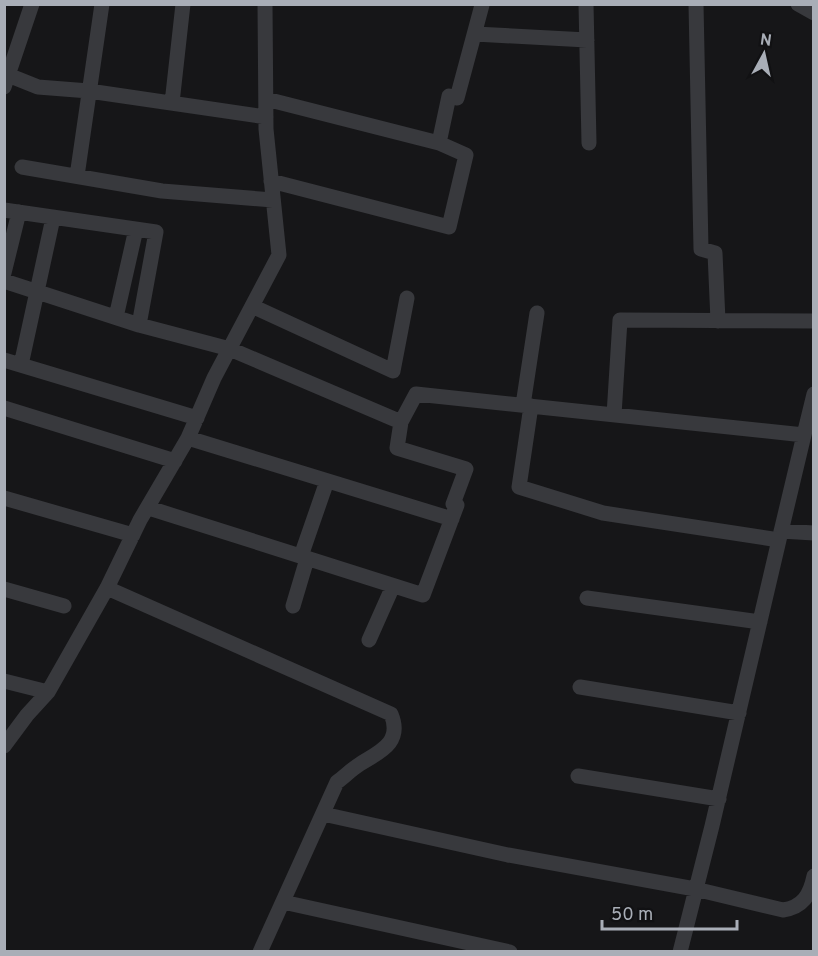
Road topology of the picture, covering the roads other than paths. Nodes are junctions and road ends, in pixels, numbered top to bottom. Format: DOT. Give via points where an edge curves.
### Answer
graph roads {
  1 [pos="32,4"];
  2 [pos="102,4"];
  3 [pos="183,4"];
  4 [pos="586,4"];
  5 [pos="696,4"];
  6 [pos="798,4"];
  7 [pos="264,5"];
  8 [pos="483,5"];
  9 [pos="813,13"];
  10 [pos="475,34"];
  11 [pos="587,40"];
  12 [pos="6,81"];
  13 [pos="89,91"];
  14 [pos="266,99"];
  15 [pos="172,103"];
  16 [pos="266,117"];
  17 [pos="439,143"];
  18 [pos="589,143"];
  19 [pos="22,167"];
  20 [pos="76,176"];
  21 [pos="271,181"];
  22 [pos="273,200"];
  23 [pos="12,211"];
  24 [pos="53,218"];
  25 [pos="136,230"];
  26 [pos="4,273"];
  27 [pos="4,281"];
  28 [pos="37,292"];
  29 [pos="407,298"];
  30 [pos="252,306"];
  31 [pos="537,313"];
  32 [pos="116,317"];
  33 [pos="718,321"];
  34 [pos="813,321"];
  35 [pos="139,325"];
  36 [pos="230,349"];
  37 [pos="4,360"];
  38 [pos="21,365"];
  39 [pos="813,394"];
  40 [pos="527,406"];
  41 [pos="4,408"];
  42 [pos="614,415"];
  43 [pos="197,418"];
  44 [pos="401,422"];
  45 [pos="804,435"];
  46 [pos="188,438"];
  47 [pos="806,456"];
  48 [pos="175,460"];
  49 [pos="327,481"];
  50 [pos="4,498"];
  51 [pos="149,508"];
  52 [pos="452,519"];
  53 [pos="813,533"];
  54 [pos="133,535"];
  55 [pos="780,535"];
  56 [pos="304,558"];
  57 [pos="393,586"];
  58 [pos="107,588"];
  59 [pos="4,590"];
  60 [pos="587,598"];
  61 [pos="64,606"];
  62 [pos="293,606"];
  63 [pos="760,622"];
  64 [pos="369,640"];
  65 [pos="4,681"];
  66 [pos="580,687"];
  67 [pos="48,692"];
  68 [pos="739,713"];
  69 [pos="4,746"];
  70 [pos="578,776"];
  71 [pos="718,799"];
  72 [pos="323,814"];
  73 [pos="813,876"];
  74 [pos="695,889"];
  75 [pos="283,902"];
  76 [pos="260,951"];
  77 [pos="510,951"];
  78 [pos="680,951"];
  1 -- 12 [label="street"];
  2 -- 13 [label="street"];
  3 -- 15 [label="street"];
  4 -- 11 [label="street"];
  5 -- 33 [label="street" via="701,249 715,253"];
  6 -- 9 [label="street"];
  7 -- 14 [label="street"];
  8 -- 10 [label="street"];
  10 -- 11 [label="street"];
  10 -- 17 [label="street" via="457,98 449,96"];
  11 -- 18 [label="street"];
  12 -- 13 [label="street"];
  13 -- 15 [label="street"];
  13 -- 20 [label="street"];
  14 -- 16 [label="street"];
  14 -- 17 [label="street"];
  15 -- 16 [label="street"];
  16 -- 21 [label="street"];
  17 -- 21 [label="street" via="466,154 449,227"];
  19 -- 20 [label="street"];
  20 -- 22 [label="street" via="162,191"];
  21 -- 22 [label="street"];
  22 -- 30 [label="street" via="279,255"];
  23 -- 24 [label="street"];
  23 -- 26 [label="street"];
  24 -- 25 [label="street"];
  24 -- 28 [label="street"];
  25 -- 32 [label="street"];
  25 -- 35 [label="street" via="156,232"];
  27 -- 28 [label="street"];
  28 -- 32 [label="street"];
  28 -- 38 [label="street"];
  29 -- 30 [label="street" via="393,371"];
  30 -- 36 [label="street"];
  31 -- 40 [label="street"];
  32 -- 35 [label="street"];
  33 -- 34 [label="street"];
  33 -- 42 [label="street" via="620,320"];
  35 -- 36 [label="street"];
  36 -- 43 [label="street"];
  36 -- 44 [label="street"];
  37 -- 38 [label="street"];
  38 -- 43 [label="street"];
  39 -- 45 [label="street"];
  40 -- 42 [label="street"];
  40 -- 44 [label="street" via="416,394"];
  40 -- 55 [label="street" via="519,487 603,513"];
  41 -- 48 [label="street"];
  42 -- 45 [label="street"];
  43 -- 46 [label="street"];
  44 -- 52 [label="street" via="397,448 466,469 453,504 457,505"];
  45 -- 47 [label="street"];
  46 -- 48 [label="street"];
  46 -- 49 [label="street"];
  47 -- 55 [label="street"];
  48 -- 51 [label="street"];
  49 -- 52 [label="street"];
  49 -- 56 [label="street"];
  50 -- 54 [label="street"];
  51 -- 54 [label="street"];
  51 -- 56 [label="street"];
  52 -- 57 [label="street" via="423,595"];
  53 -- 55 [label="street"];
  54 -- 58 [label="street"];
  55 -- 63 [label="street"];
  56 -- 57 [label="street"];
  56 -- 62 [label="street"];
  57 -- 64 [label="street"];
  58 -- 67 [label="street"];
  58 -- 72 [label="street" via="391,714 393,737 386,749 337,782"];
  59 -- 61 [label="street"];
  60 -- 63 [label="street"];
  63 -- 68 [label="street"];
  65 -- 67 [label="street"];
  66 -- 68 [label="street"];
  67 -- 69 [label="street"];
  68 -- 71 [label="street"];
  70 -- 71 [label="street"];
  71 -- 74 [label="street"];
  72 -- 74 [label="street" via="508,855"];
  72 -- 75 [label="street"];
  73 -- 74 [label="street" via="810,894 795,909 783,910"];
  74 -- 78 [label="street"];
  75 -- 76 [label="street"];
  75 -- 77 [label="street"];
}
